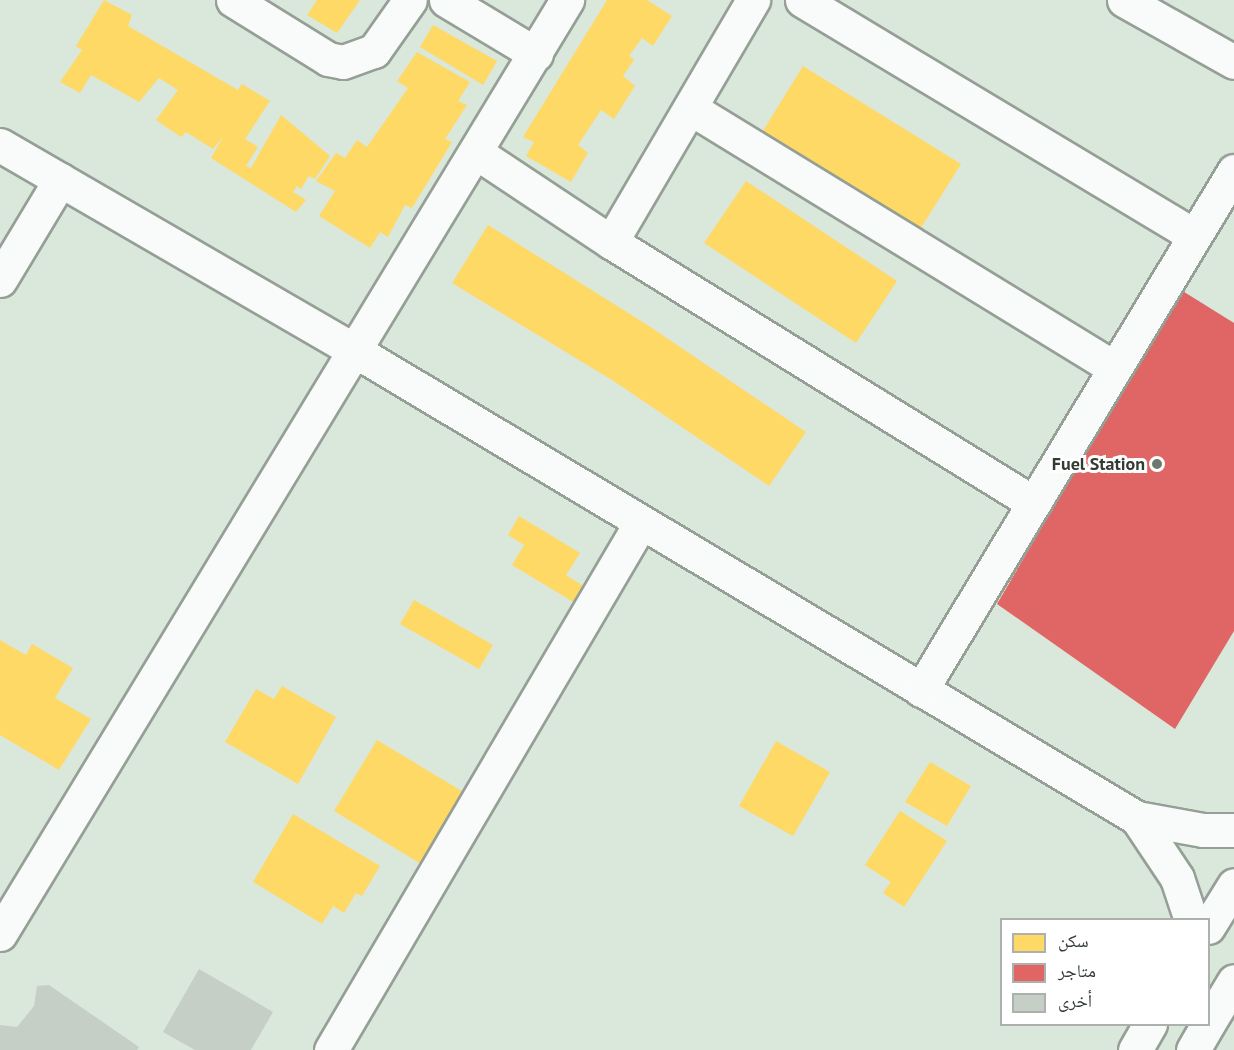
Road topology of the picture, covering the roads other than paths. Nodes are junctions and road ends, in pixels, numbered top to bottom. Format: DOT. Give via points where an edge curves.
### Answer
graph roads {
  1 [pos="233,0"];
  2 [pos="410,0"];
  3 [pos="446,0"];
  4 [pos="567,0"];
  5 [pos="753,0"];
  6 [pos="802,0"];
  7 [pos="1124,0"];
  8 [pos="536,54"];
  9 [pos="1234,62"];
  10 [pos="690,108"];
  11 [pos="0,145"];
  12 [pos="477,153"];
  13 [pos="1234,171"];
  14 [pos="60,180"];
  15 [pos="1194,236"];
  16 [pos="611,242"];
  17 [pos="0,280"];
  18 [pos="352,349"];
  19 [pos="1114,368"];
  20 [pos="1034,503"];
  21 [pos="640,524"];
  22 [pos="921,690"];
  23 [pos="1137,818"];
  24 [pos="1234,830"];
  25 [pos="1234,885"];
  26 [pos="1190,918"];
  27 [pos="1210,925"];
  28 [pos="0,934"];
  29 [pos="1234,981"];
  30 [pos="1210,1021"];
  31 [pos="1149,1026"];
  32 [pos="1207,1026"];
  33 [pos="331,1050"];
  34 [pos="1135,1050"];
  35 [pos="1193,1050"];
  1 -- 2 [label="main road" via="328,59 343,62 374,51"];
  3 -- 8 [label="main road"];
  4 -- 8 [label="main road"];
  5 -- 10 [label="main road"];
  6 -- 15 [label="main road"];
  7 -- 9 [label="main road"];
  8 -- 12 [label="main road"];
  10 -- 16 [label="main road"];
  10 -- 19 [label="main road"];
  11 -- 14 [label="main road"];
  12 -- 16 [label="main road"];
  12 -- 18 [label="main road"];
  13 -- 15 [label="main road"];
  14 -- 17 [label="main road"];
  14 -- 18 [label="main road"];
  15 -- 19 [label="main road"];
  16 -- 20 [label="main road"];
  18 -- 21 [label="main road"];
  18 -- 28 [label="main road"];
  19 -- 20 [label="main road"];
  20 -- 22 [label="main road"];
  21 -- 22 [label="main road"];
  21 -- 33 [label="main road"];
  22 -- 23 [label="main road"];
  23 -- 24 [label="main road" via="1203,830"];
  23 -- 26 [label="main road" via="1177,878"];
  25 -- 27 [label="main road"];
  29 -- 30 [label="main road"];
  31 -- 34 [label="main road"];
  32 -- 35 [label="main road"];
}
